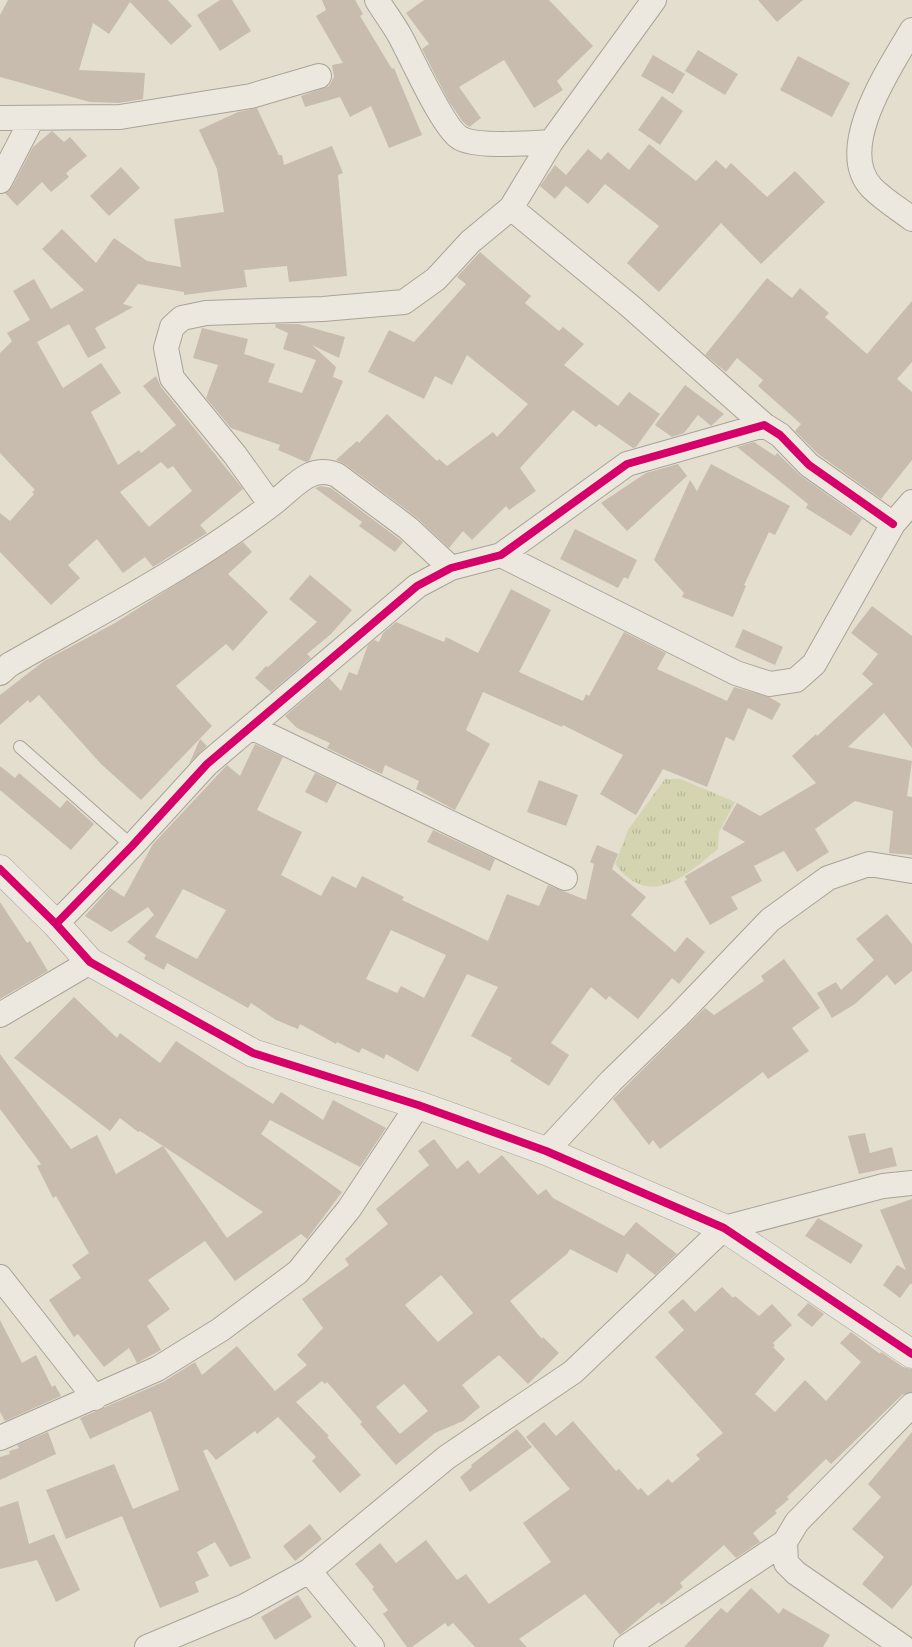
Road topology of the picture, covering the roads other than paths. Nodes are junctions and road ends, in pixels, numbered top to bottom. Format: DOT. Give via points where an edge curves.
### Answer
graph roads {
  1 [pos="377,0"];
  2 [pos="654,0"];
  3 [pos="912,30"];
  4 [pos="319,76"];
  5 [pos="0,118"];
  6 [pos="32,119"];
  7 [pos="551,142"];
  8 [pos="0,181"];
  9 [pos="511,208"];
  10 [pos="912,219"];
  11 [pos="764,425"];
  12 [pos="912,502"];
  13 [pos="271,505"];
  14 [pos="892,524"];
  15 [pos="502,555"];
  16 [pos="451,568"];
  17 [pos="0,673"];
  18 [pos="251,727"];
  19 [pos="20,747"];
  20 [pos="132,846"];
  21 [pos="0,868"];
  22 [pos="912,871"];
  23 [pos="565,878"];
  24 [pos="56,924"];
  25 [pos="90,962"];
  26 [pos="0,1015"];
  27 [pos="418,1105"];
  28 [pos="546,1150"];
  29 [pos="912,1183"];
  30 [pos="724,1228"];
  31 [pos="0,1277"];
  32 [pos="912,1354"];
  33 [pos="95,1398"];
  34 [pos="912,1405"];
  35 [pos="0,1438"];
  36 [pos="785,1542"];
  37 [pos="309,1571"];
  38 [pos="147,1647"];
  39 [pos="372,1647"];
  40 [pos="626,1647"];
  41 [pos="903,1647"];
  1 -- 7 [label="street" via="458,137 471,142 504,144"];
  2 -- 7 [label="street"];
  3 -- 10 [label="street" via="867,113 860,164 871,187"];
  4 -- 6 [label="street" via="251,96 173,110 120,117"];
  5 -- 6 [label="street"];
  6 -- 8 [label="street"];
  7 -- 9 [label="street"];
  9 -- 11 [label="street" via="630,306"];
  9 -- 13 [label="street" via="470,242 436,279 404,302 206,313 182,318 172,327 166,348 172,378 236,455"];
  11 -- 14 [label="street" via="780,435 809,465"];
  11 -- 15 [label="street" via="627,464"];
  12 -- 14 [label="street"];
  13 -- 16 [label="street" via="314,472 326,470 338,475 408,528"];
  13 -- 17 [label="street" via="190,560"];
  14 -- 15 [label="street" via="814,664 796,680 770,684 736,673"];
  15 -- 16 [label="street"];
  16 -- 18 [label="street" via="417,586"];
  18 -- 20 [label="street" via="207,764"];
  18 -- 23 [label="street"];
  19 -- 20 [label="lane"];
  20 -- 24 [label="street"];
  21 -- 24 [label="street"];
  22 -- 28 [label="street" via="869,864 828,878 770,920"];
  24 -- 25 [label="street"];
  25 -- 26 [label="street"];
  25 -- 27 [label="street" via="253,1053"];
  27 -- 28 [label="street"];
  27 -- 33 [label="street" via="349,1209 298,1272 212,1335 157,1369"];
  28 -- 30 [label="street"];
  29 -- 30 [label="street" via="883,1186"];
  30 -- 32 [label="street"];
  30 -- 37 [label="street" via="573,1372 448,1457"];
  31 -- 33 [label="street"];
  33 -- 35 [label="street"];
  34 -- 36 [label="street" via="797,1522"];
  36 -- 40 [label="street"];
  36 -- 41 [label="street" via="786,1563 796,1573"];
  37 -- 38 [label="street" via="244,1606"];
  37 -- 39 [label="street"];
}
